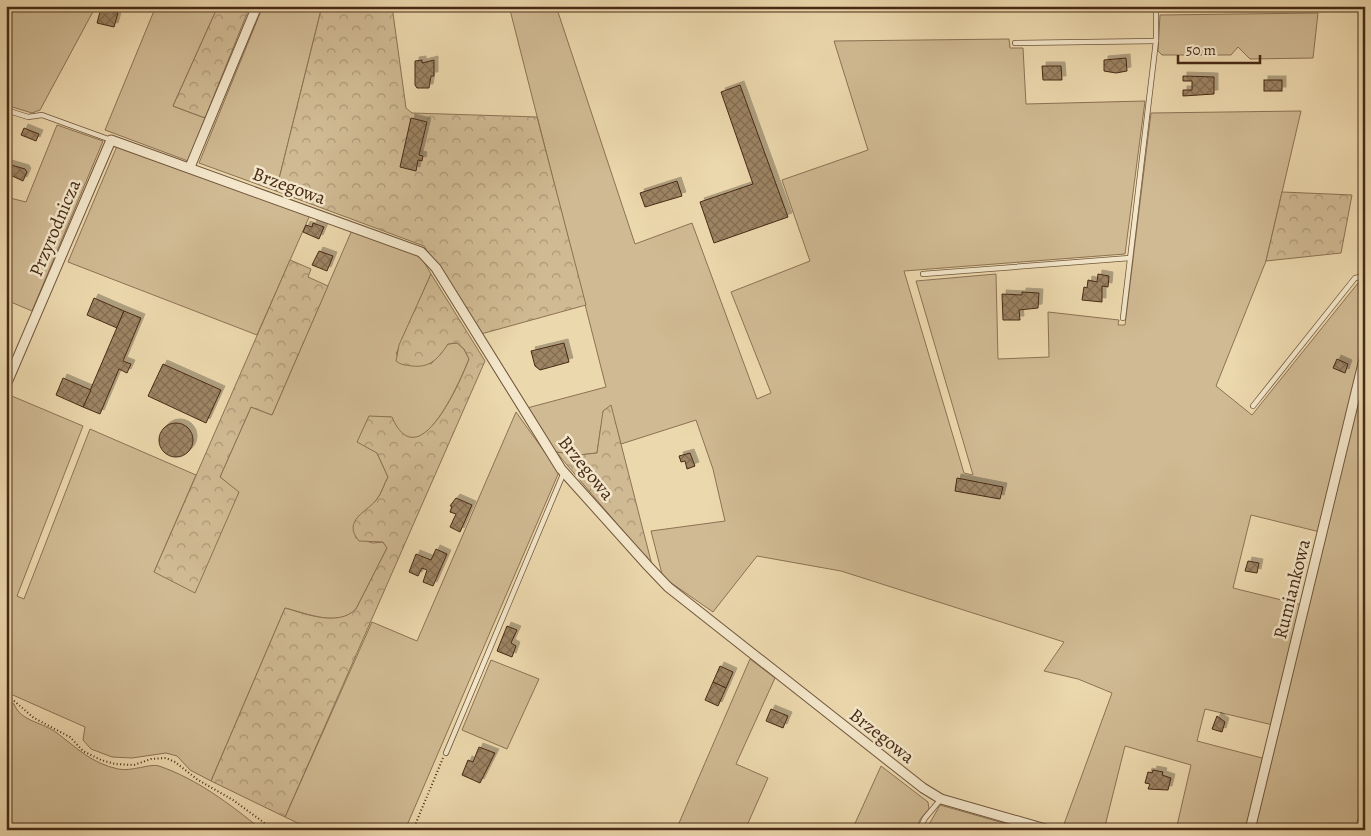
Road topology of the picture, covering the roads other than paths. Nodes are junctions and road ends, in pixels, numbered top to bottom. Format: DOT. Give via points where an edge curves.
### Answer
graph roads {
  1 [pos="257,6"];
  2 [pos="1156,6"];
  3 [pos="1156,41"];
  4 [pos="1015,43"];
  5 [pos="6,110"];
  6 [pos="111,140"];
  7 [pos="190,167"];
  8 [pos="1130,258"];
  9 [pos="923,274"];
  10 [pos="1365,276"];
  11 [pos="1123,318"];
  12 [pos="1365,355"];
  13 [pos="6,385"];
  14 [pos="1253,406"];
  15 [pos="564,472"];
  16 [pos="446,754"];
  17 [pos="941,799"];
  18 [pos="918,830"];
  19 [pos="1050,830"];
  20 [pos="1250,830"];
  1 -- 7 [label="street"];
  2 -- 3 [label="lane"];
  3 -- 4 [label="lane"];
  3 -- 8 [label="lane"];
  5 -- 6 [label="lane" via="28,117 42,115"];
  6 -- 7 [label="street, Brzegowa"];
  6 -- 13 [label="street, Przyrodnicza"];
  7 -- 15 [label="street, Brzegowa" via="412,248 428,258"];
  8 -- 9 [label="lane"];
  8 -- 11 [label="lane"];
  10 -- 14 [label="lane" via="1355,278"];
  12 -- 20 [label="street, Rumiankowa"];
  15 -- 16 [label="lane"];
  15 -- 17 [label="street, Brzegowa" via="668,587 885,760"];
  17 -- 18 [label="lane"];
  17 -- 19 [label="street, Brzegowa"];
}
